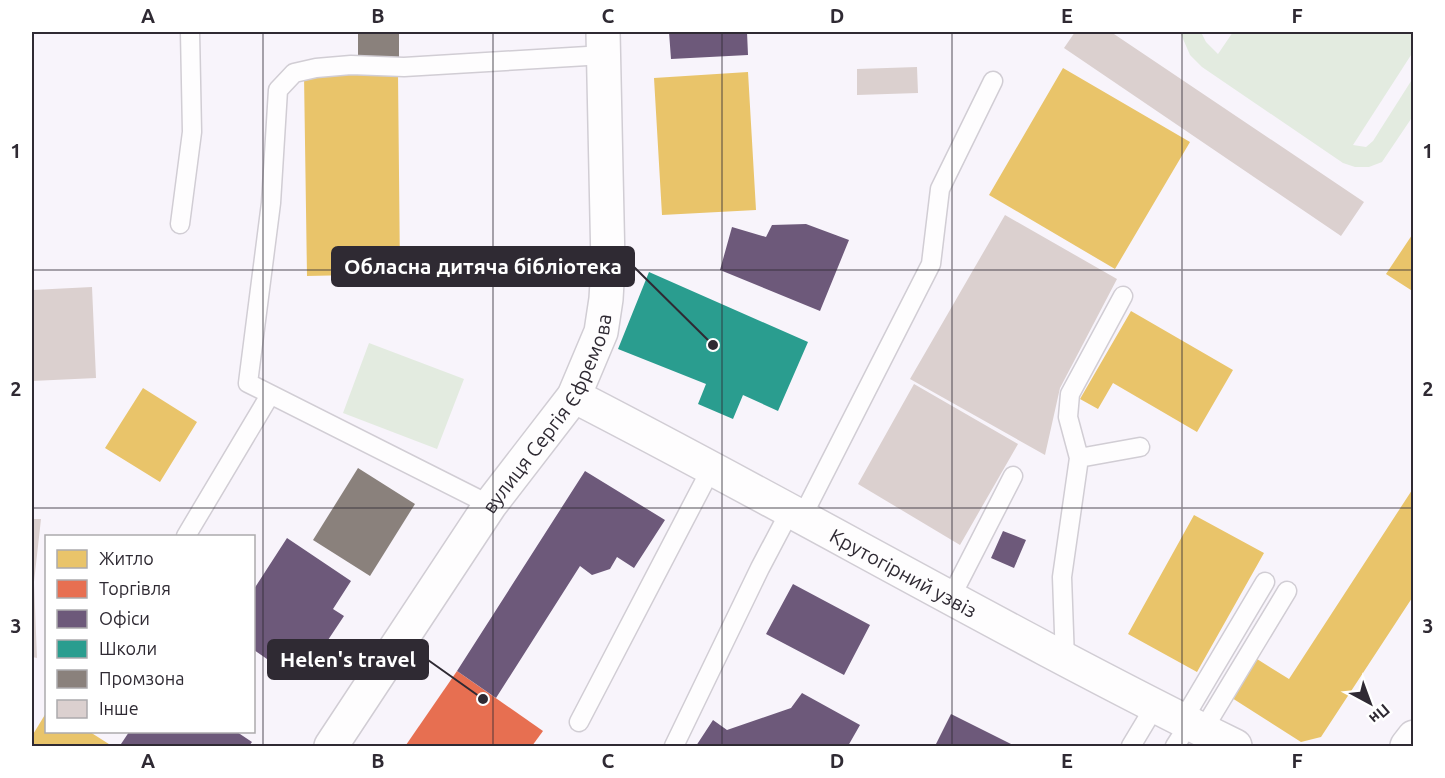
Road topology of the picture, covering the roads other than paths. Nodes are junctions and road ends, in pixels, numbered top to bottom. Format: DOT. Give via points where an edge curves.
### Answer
graph roads {
  1 [pos="190,32"];
  2 [pos="604,43"];
  3 [pos="993,81"];
  4 [pos="180,224"];
  5 [pos="1123,296"];
  6 [pos="270,395"];
  7 [pos="574,396"];
  8 [pos="1140,447"];
  9 [pos="1079,458"];
  10 [pos="711,469"];
  11 [pos="1013,477"];
  12 [pos="490,505"];
  13 [pos="796,514"];
  14 [pos="187,535"];
  15 [pos="1265,582"];
  16 [pos="1287,591"];
  17 [pos="950,599"];
  18 [pos="1065,660"];
  19 [pos="579,722"];
  20 [pos="1181,725"];
  21 [pos="1413,736"];
  22 [pos="331,747"];
  23 [pos="674,747"];
  24 [pos="1131,747"];
  25 [pos="1235,747"];
  26 [pos="1407,747"];
  1 -- 4 [label="lane" via="192,132"];
  2 -- 6 [label="lane" via="404,68 351,65 294,73 278,90 271,203 248,383"];
  2 -- 7 [label="street, вулиця Сергія Єфремова" via="606,299 601,332"];
  3 -- 13 [label="lane" via="940,189 932,264"];
  5 -- 9 [label="lane" via="1070,394 1068,417"];
  6 -- 12 [label="lane"];
  6 -- 14 [label="lane"];
  7 -- 10 [label="street, Крутогірний узвіз"];
  7 -- 12 [label="street, вулиця Сергія Єфремова"];
  8 -- 9 [label="lane"];
  9 -- 18 [label="lane" via="1062,577"];
  10 -- 13 [label="street, Крутогірний узвіз"];
  10 -- 19 [label="lane"];
  11 -- 17 [label="lane"];
  12 -- 22 [label="street, вулиця Сергія Єфремова"];
  13 -- 17 [label="street, Крутогірний узвіз"];
  13 -- 23 [label="lane" via="760,568"];
  15 -- 20 [label="lane"];
  16 -- 20 [label="lane"];
  17 -- 18 [label="street, Крутогірний узвіз"];
  18 -- 20 [label="street, Крутогірний узвіз"];
  20 -- 24 [label="lane"];
  20 -- 25 [label="street, Крутогірний узвіз"];
  21 -- 26 [label="street"];
}
